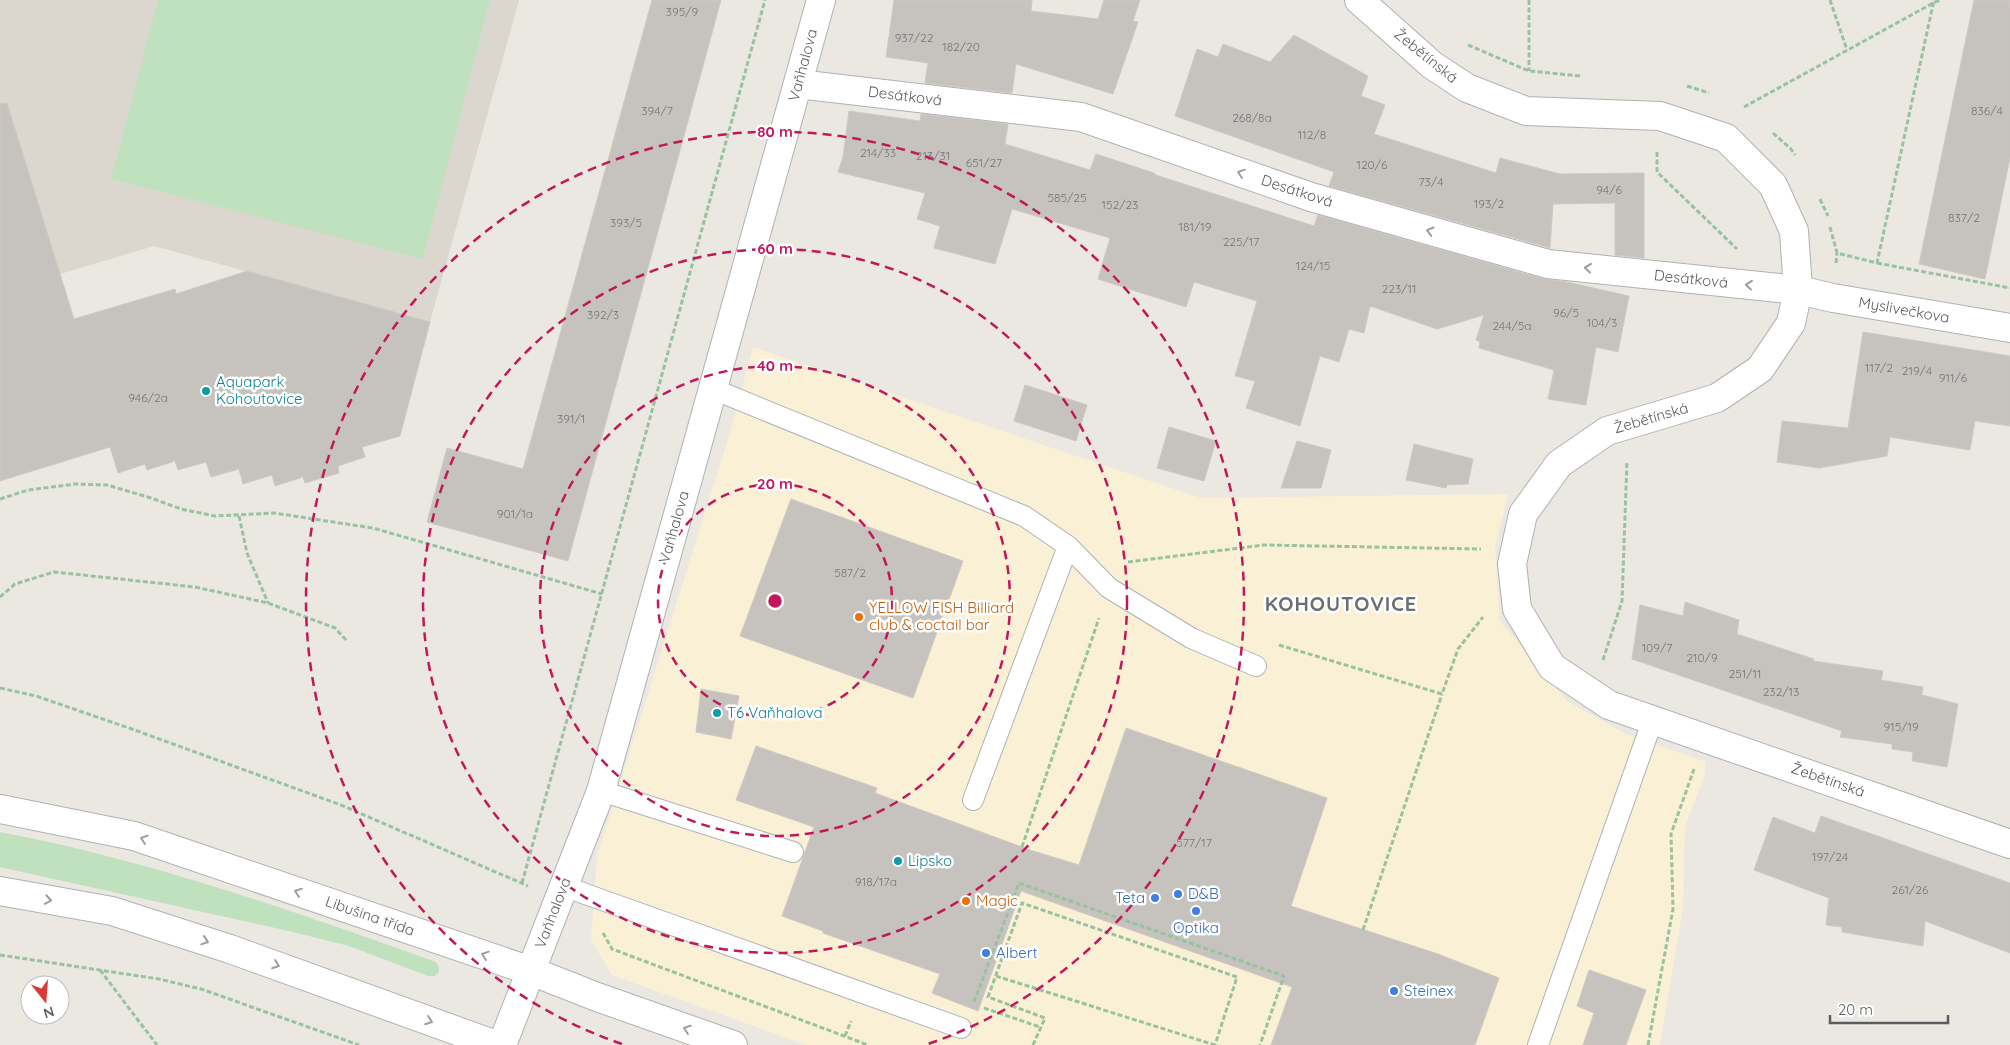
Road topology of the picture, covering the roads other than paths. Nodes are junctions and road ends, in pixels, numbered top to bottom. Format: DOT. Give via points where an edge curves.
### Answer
graph roads {
  1 [pos="821,0"];
  2 [pos="1359,0"];
  3 [pos="798,84"];
  4 [pos="1798,290"];
  5 [pos="2010,328"];
  6 [pos="713,389"];
  7 [pos="1068,546"];
  8 [pos="1256,666"];
  9 [pos="1653,719"];
  10 [pos="601,790"];
  11 [pos="973,800"];
  12 [pos="0,809"];
  13 [pos="2010,844"];
  14 [pos="793,852"];
  15 [pos="0,891"];
  16 [pos="561,892"];
  17 [pos="531,971"];
  18 [pos="961,1028"];
  19 [pos="496,1045"];
  20 [pos="502,1045"];
  21 [pos="733,1045"];
  22 [pos="1538,1045"];
  1 -- 3 [label="street, Vaňhalova"];
  2 -- 4 [label="street, Žebětínská" via="1439,69 1467,88 1517,108 1660,116 1726,138 1773,185 1794,231"];
  4 -- 3 [label="street, Desátková, one-way" via="1548,264 1311,198 1081,117"];
  3 -- 6 [label="street, Vaňhalova"];
  4 -- 5 [label="street, Myslivečkova"];
  4 -- 9 [label="street, Žebětínská" via="1790,323 1760,369 1717,398 1607,430 1559,464 1524,514 1512,564 1517,609 1552,667 1609,705"];
  6 -- 7 [label="lane" via="1024,516"];
  6 -- 10 [label="street, Vaňhalova"];
  7 -- 8 [label="lane" via="1109,588 1191,638"];
  7 -- 11 [label="lane"];
  9 -- 13 [label="street, Žebětínská"];
  9 -- 22 [label="lane"];
  10 -- 14 [label="lane"];
  10 -- 16 [label="street, Vaňhalova"];
  17 -- 12 [label="street, Libušina třída, one-way" via="134,836"];
  15 -- 19 [label="street, one-way" via="112,911 230,949"];
  16 -- 17 [label="street, Vaňhalova"];
  16 -- 18 [label="lane"];
  17 -- 20 [label="street, Vaňhalova"];
  21 -- 17 [label="street, Libušina třída, one-way"];
}
